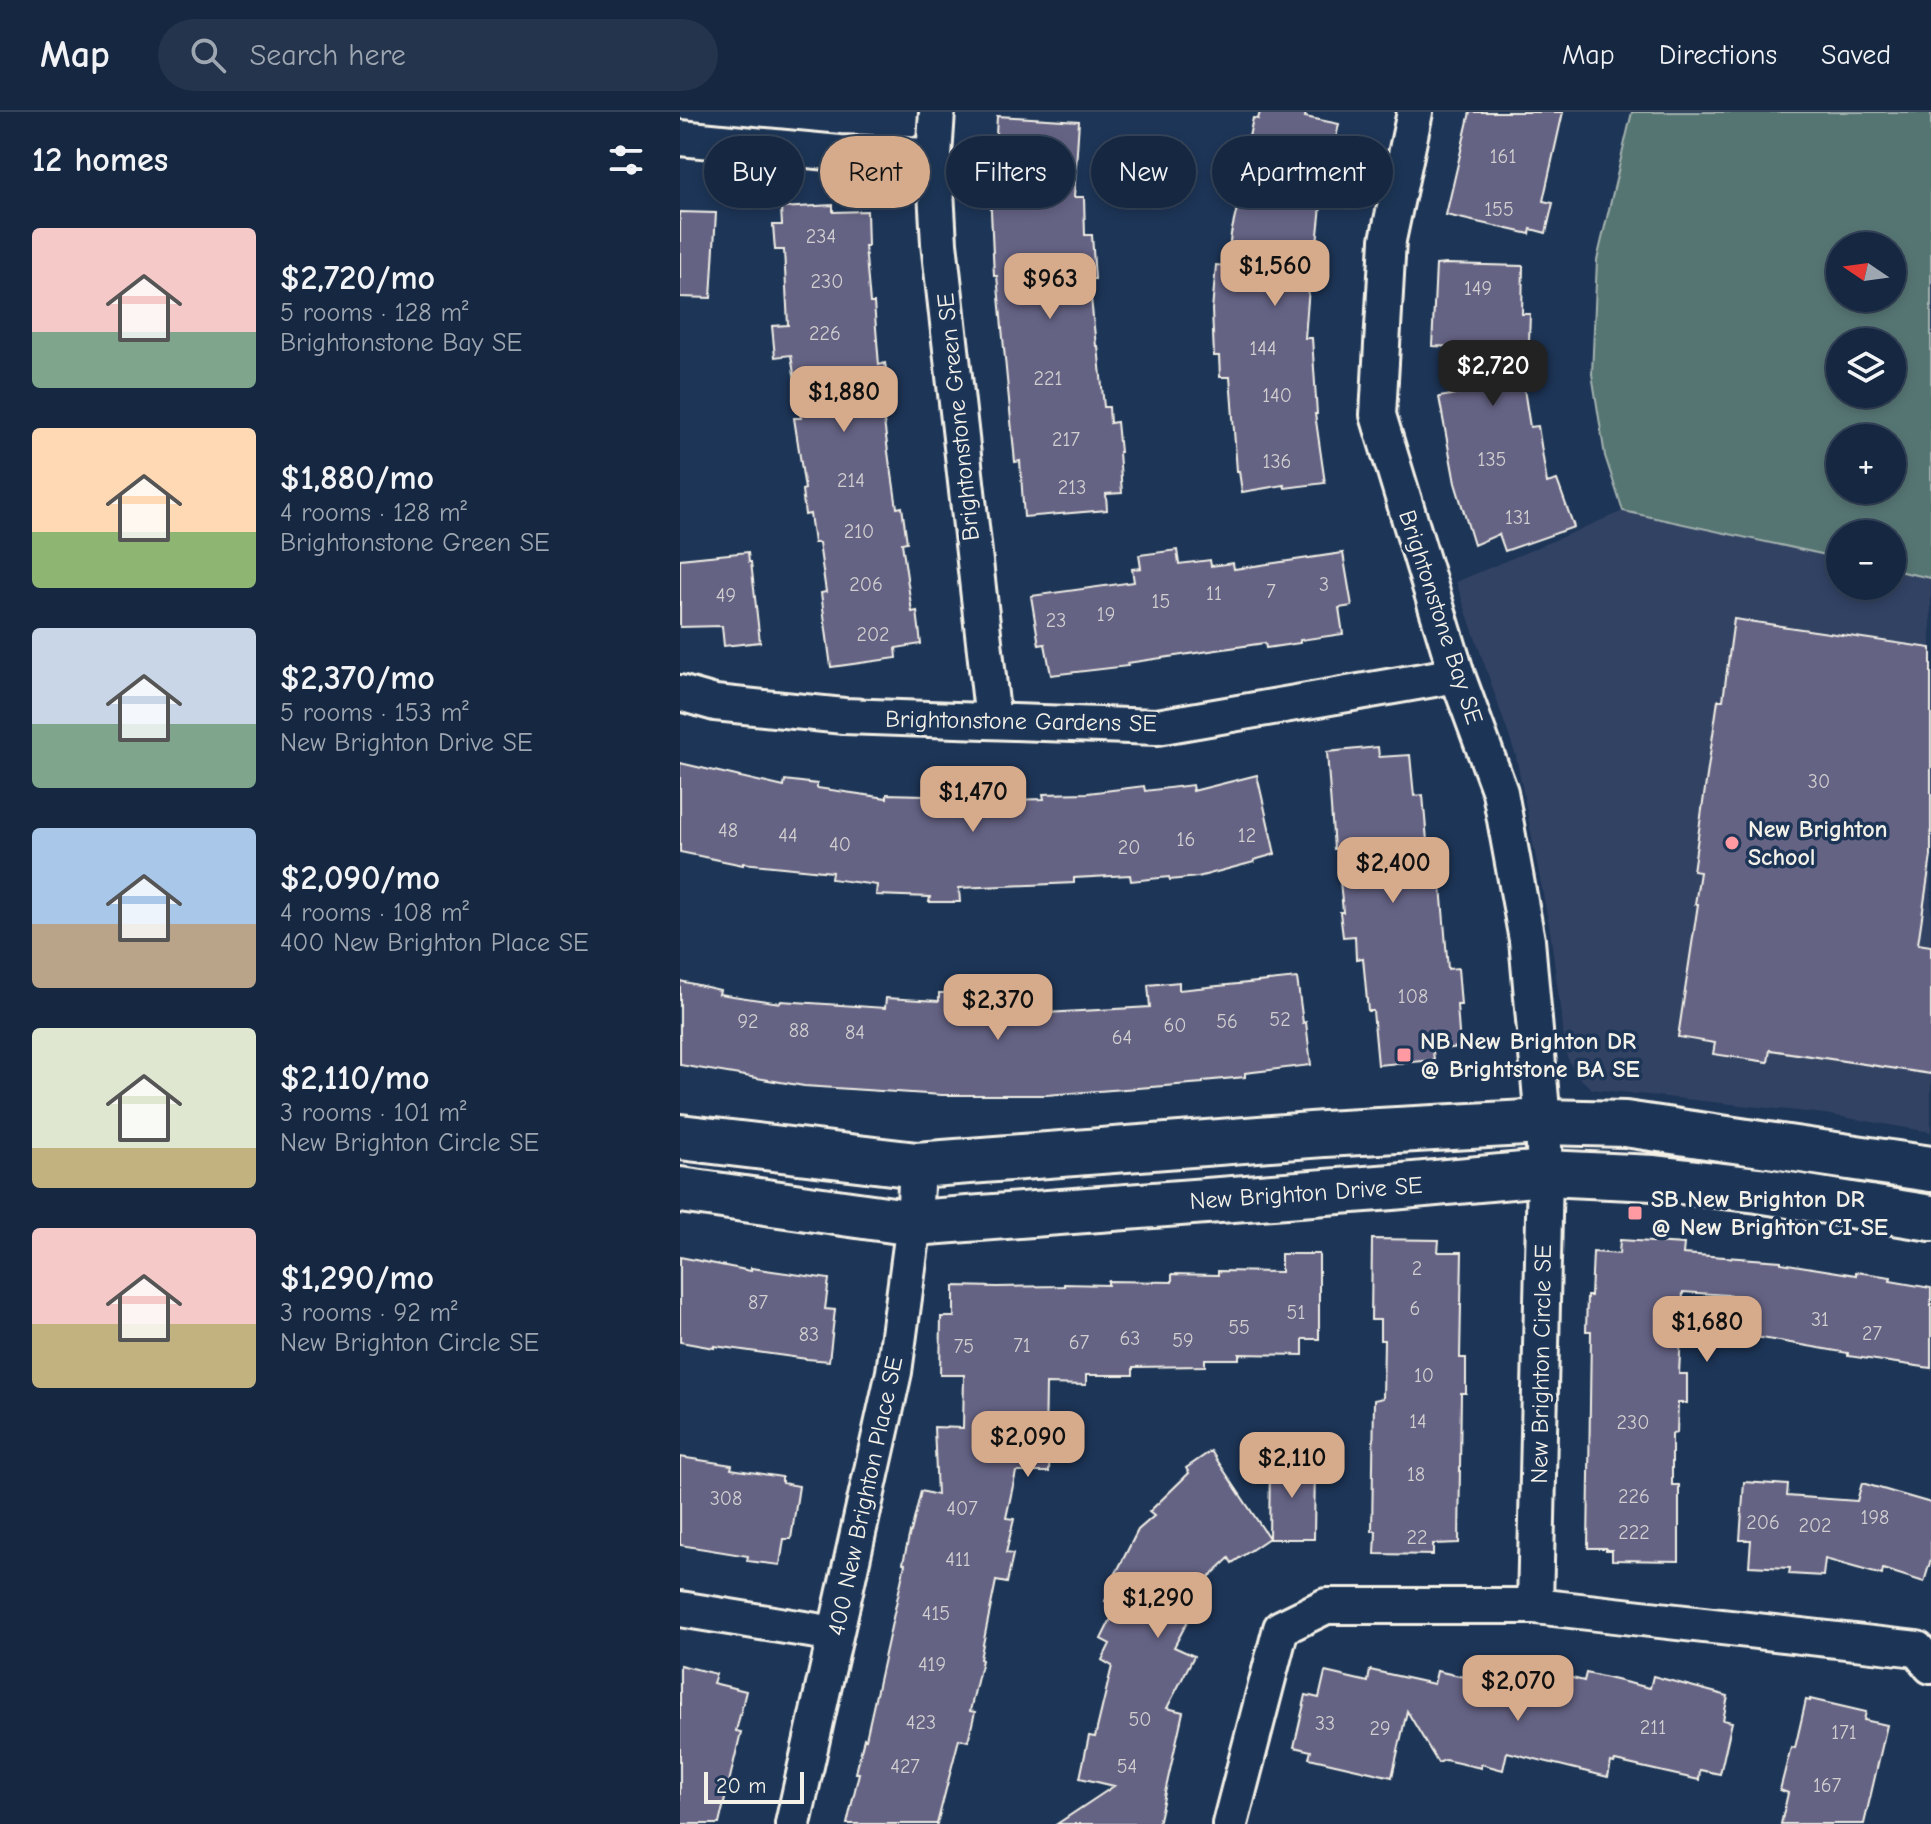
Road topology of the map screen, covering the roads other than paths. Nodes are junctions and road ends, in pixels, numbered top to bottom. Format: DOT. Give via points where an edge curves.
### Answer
graph roads {
  1 [pos="937,112"];
  2 [pos="1415,112"];
  3 [pos="680,138"];
  4 [pos="934,156"];
  5 [pos="1457,675"];
  6 [pos="680,693"];
  7 [pos="993,721"];
  8 [pos="1543,1122"];
  9 [pos="680,1137"];
  10 [pos="917,1165"];
  11 [pos="1931,1169"];
  12 [pos="1545,1173"];
  13 [pos="680,1190"];
  14 [pos="1931,1218"];
  15 [pos="914,1223"];
  16 [pos="1535,1606"];
  17 [pos="680,1609"];
  18 [pos="835,1634"];
  19 [pos="1931,1666"];
  20 [pos="793,1824"];
  21 [pos="1230,1824"];
  1 -- 4 [label="street, Brightonstone Green SE"];
  2 -- 5 [label="street, Brightonstone Bay SE" via="1388,240 1378,415"];
  3 -- 4 [label="street"];
  4 -- 7 [label="street, Brightonstone Green SE" via="939,243"];
  5 -- 7 [label="street, Brightonstone Gardens SE" via="1157,727"];
  5 -- 8 [label="street, Brightonstone Bay SE" via="1500,792 1527,940"];
  6 -- 7 [label="street, Brightonstone Gardens SE" via="715,703 844,716"];
  8 -- 10 [label="street"];
  8 -- 11 [label="street" via="1625,1124"];
  8 -- 12 [label="street, New Brighton Circle SE"];
  9 -- 10 [label="street"];
  10 -- 15 [label="street, 400 New Brighton Place SE"];
  12 -- 14 [label="street, New Brighton Drive SE" via="1758,1190"];
  12 -- 15 [label="street, New Brighton Drive SE"];
  12 -- 16 [label="street, New Brighton Circle SE"];
  13 -- 15 [label="street, New Brighton Drive SE"];
  15 -- 18 [label="street, 400 New Brighton Place SE" via="894,1372"];
  16 -- 19 [label="street" via="1917,1649"];
  16 -- 21 [label="street" via="1326,1606 1281,1628"];
  17 -- 18 [label="street"];
  18 -- 20 [label="street, 400 New Brighton Place SE"];
}
